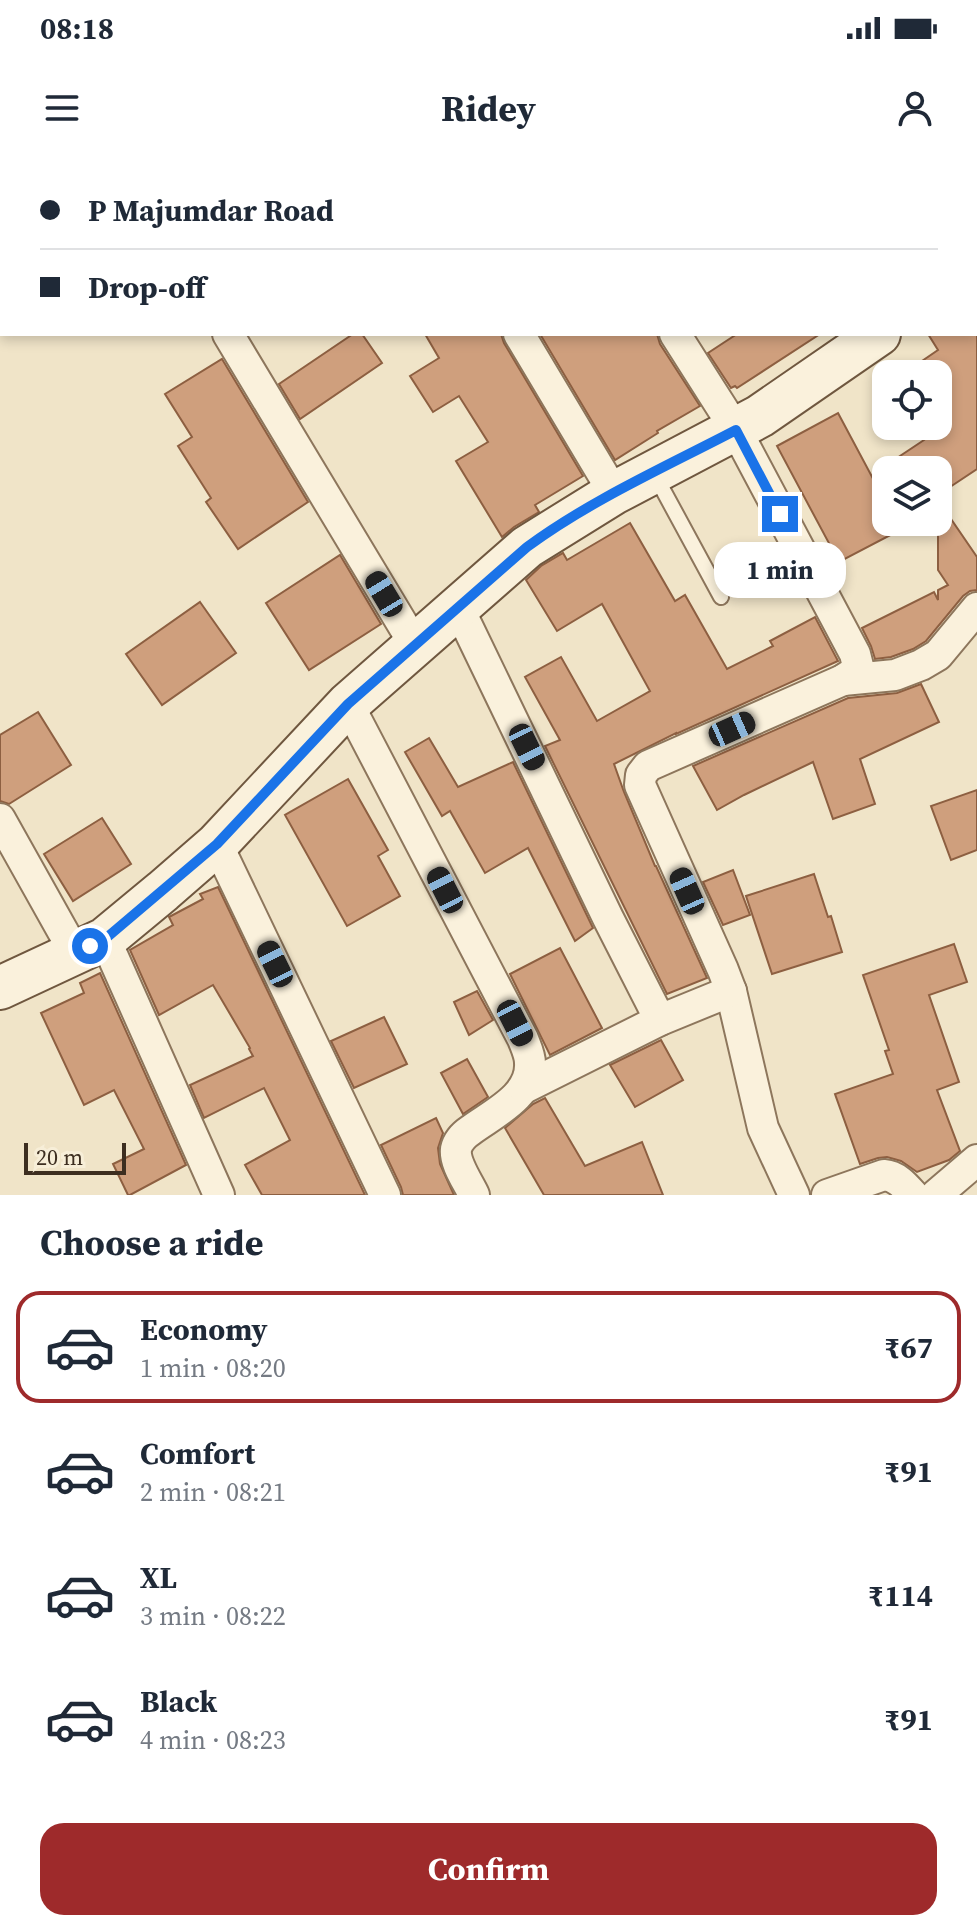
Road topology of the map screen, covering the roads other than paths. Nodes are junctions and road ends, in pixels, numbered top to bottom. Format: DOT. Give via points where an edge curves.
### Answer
graph roads {
  1 [pos="229,336"];
  2 [pos="520,336"];
  3 [pos="676,336"];
  4 [pos="876,336"];
  5 [pos="736,430"];
  6 [pos="654,473"];
  7 [pos="614,493"];
  8 [pos="721,597"];
  9 [pos="458,607"];
  10 [pos="977,608"];
  11 [pos="415,645"];
  12 [pos="843,680"];
  13 [pos="348,704"];
  14 [pos="0,819"];
  15 [pos="217,844"];
  16 [pos="90,946"];
  17 [pos="0,988"];
  18 [pos="731,991"];
  19 [pos="660,1020"];
  20 [pos="524,1088"];
  21 [pos="977,1160"];
  22 [pos="219,1195"];
  23 [pos="385,1195"];
  24 [pos="474,1195"];
  25 [pos="794,1195"];
  26 [pos="827,1195"];
  27 [pos="913,1195"];
  28 [pos="936,1195"];
  1 -- 11 [label="street"];
  2 -- 7 [label="street"];
  3 -- 5 [label="street"];
  4 -- 5 [label="street"];
  5 -- 6 [label="street"];
  5 -- 12 [label="street" via="855,654 858,666"];
  6 -- 7 [label="street"];
  6 -- 8 [label="lane"];
  7 -- 9 [label="street" via="527,547"];
  9 -- 11 [label="street"];
  9 -- 19 [label="street"];
  10 -- 12 [label="street" via="938,655 921,665 895,675"];
  11 -- 13 [label="street"];
  12 -- 18 [label="street" via="648,766 641,775 640,785"];
  13 -- 15 [label="street"];
  13 -- 20 [label="street" via="523,1039 530,1059"];
  14 -- 16 [label="street"];
  15 -- 16 [label="street"];
  15 -- 23 [label="street"];
  16 -- 17 [label="street"];
  16 -- 22 [label="street"];
  18 -- 19 [label="street"];
  18 -- 25 [label="street" via="763,1128"];
  19 -- 20 [label="street"];
  20 -- 24 [label="street" via="462,1136 458,1162"];
  21 -- 28 [label="street"];
  26 -- 27 [label="street" via="884,1175"];
}
